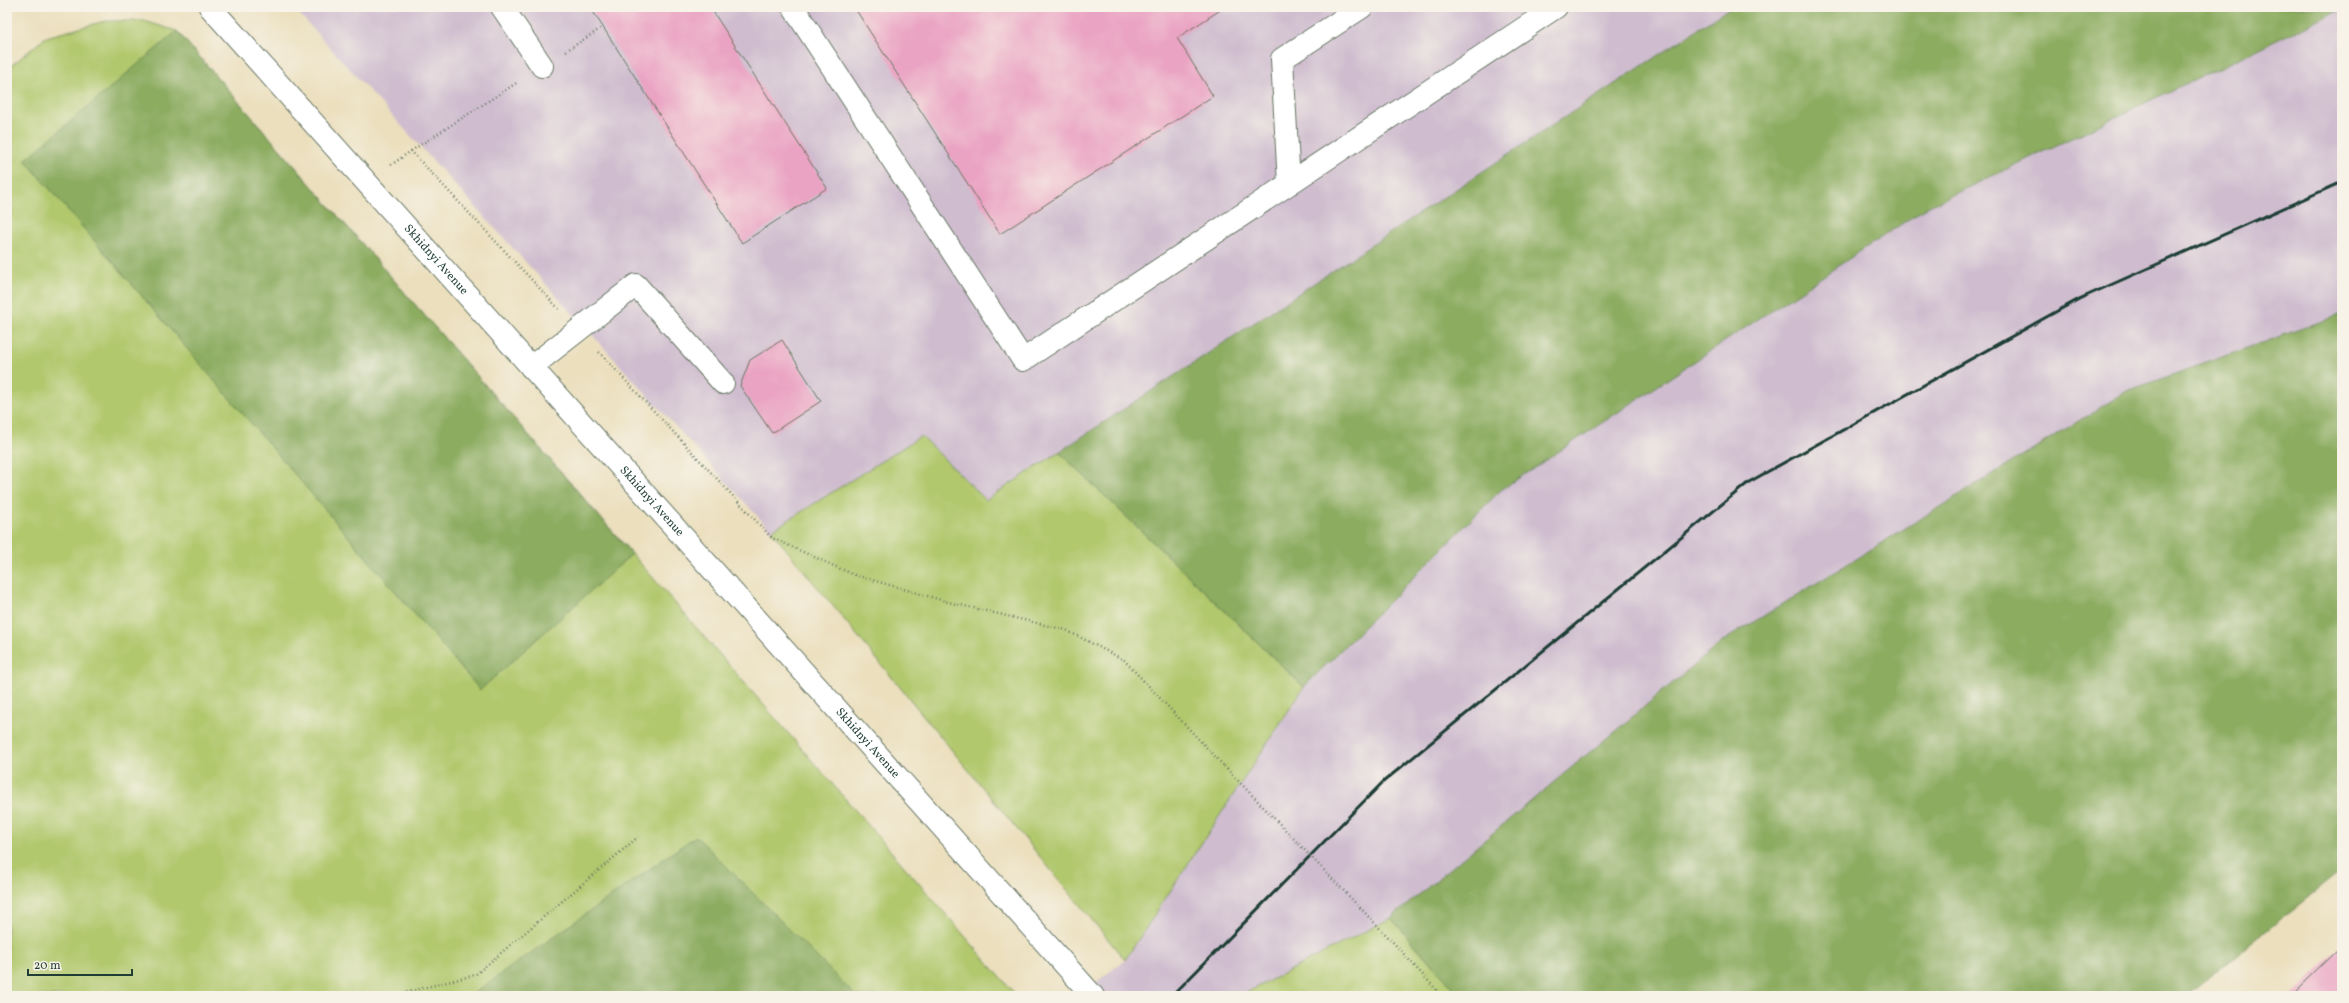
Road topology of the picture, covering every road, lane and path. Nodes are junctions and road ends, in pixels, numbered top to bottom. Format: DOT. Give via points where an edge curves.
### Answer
graph roads {
  1 [pos="210,7"];
  2 [pos="502,7"];
  3 [pos="793,7"];
  4 [pos="1362,7"];
  5 [pos="1556,7"];
  6 [pos="603,27"];
  7 [pos="542,66"];
  8 [pos="411,151"];
  9 [pos="366,182"];
  10 [pos="1290,184"];
  11 [pos="578,330"];
  12 [pos="531,368"];
  13 [pos="723,383"];
  14 [pos="638,836"];
  15 [pos="391,996"];
  16 [pos="1093,996"];
  17 [pos="1442,996"];
  1 -- 9 [label="main road, Skhidnyi Avenue"];
  2 -- 7 [label="main road"];
  3 -- 10 [label="main road" via="1023,360"];
  4 -- 10 [label="main road" via="1282,59"];
  5 -- 10 [label="main road"];
  6 -- 7 [label="path"];
  7 -- 8 [label="path"];
  8 -- 9 [label="path"];
  8 -- 11 [label="path"];
  9 -- 12 [label="main road, Skhidnyi Avenue"];
  11 -- 12 [label="main road"];
  11 -- 13 [label="main road" via="636,286"];
  11 -- 17 [label="path, bridge" via="772,538 852,574 948,602 1066,630 1124,660"];
  12 -- 16 [label="main road, Skhidnyi Avenue"];
  14 -- 15 [label="path" via="475,975"];
}
